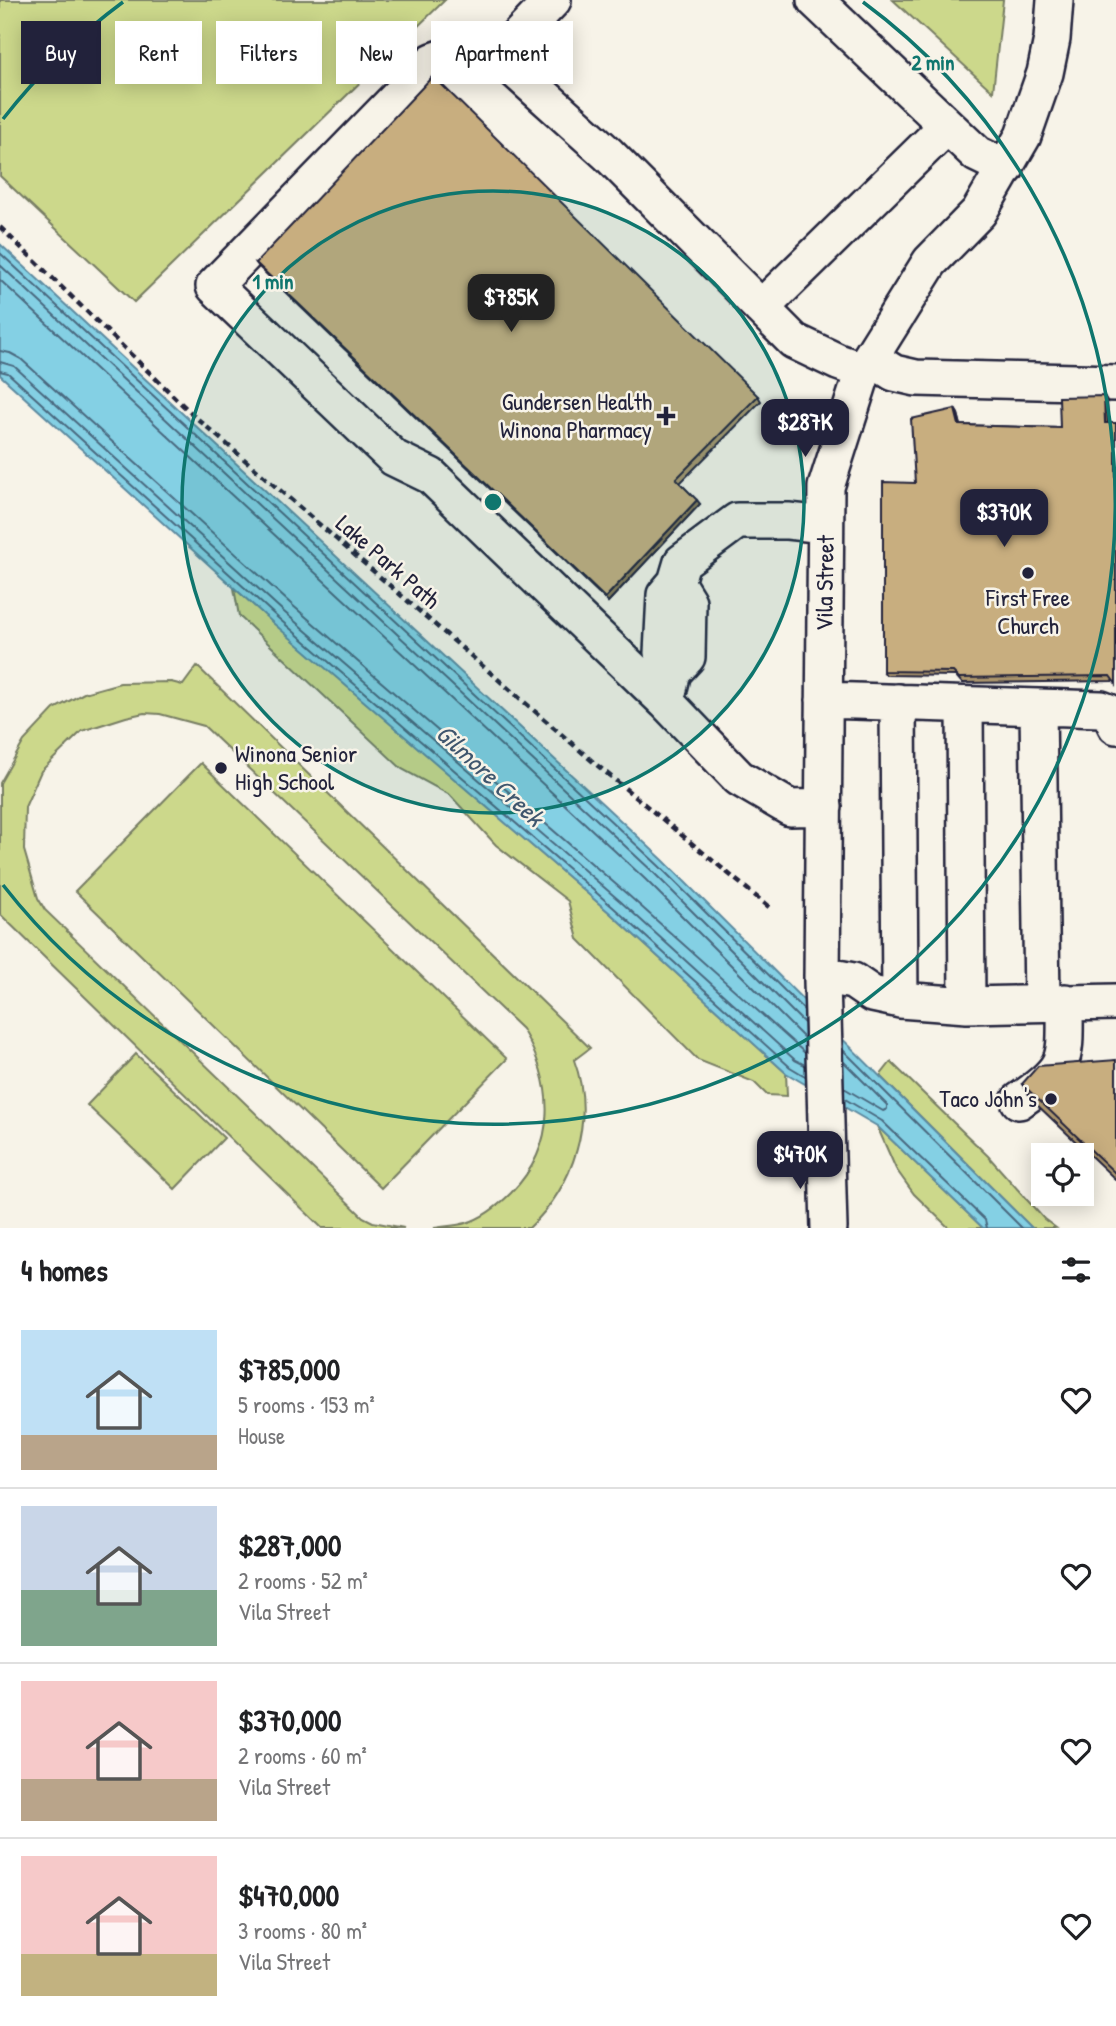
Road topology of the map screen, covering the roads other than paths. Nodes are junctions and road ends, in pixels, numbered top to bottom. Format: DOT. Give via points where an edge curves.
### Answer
graph roads {
  1 [pos="553,0"];
  2 [pos="815,0"];
  3 [pos="1055,0"];
  4 [pos="533,21"];
  5 [pos="431,63"];
  6 [pos="530,84"];
  7 [pos="947,125"];
  8 [pos="1006,168"];
  9 [pos="761,308"];
  10 [pos="867,365"];
  11 [pos="1116,383"];
  12 [pos="825,525"];
  13 [pos="669,687"];
  14 [pos="824,700"];
  15 [pos="898,702"];
  16 [pos="965,705"];
  17 [pos="1038,707"];
  18 [pos="1116,726"];
  19 [pos="824,807"];
  20 [pos="822,978"];
  21 [pos="900,1000"];
  22 [pos="1053,1002"];
  23 [pos="1116,1002"];
  24 [pos="967,1005"];
  25 [pos="1019,1101"];
  26 [pos="829,1228"];
  1 -- 4 [label="street"];
  2 -- 7 [label="street"];
  3 -- 8 [label="street, Vila Street" via="1045,73 1023,136"];
  5 -- 13 [label="street" via="214,286 394,458 431,476"];
  6 -- 9 [label="street"];
  7 -- 8 [label="street" via="977,154"];
  7 -- 9 [label="street"];
  8 -- 10 [label="street, Vila Street" via="979,212 930,262"];
  9 -- 10 [label="street" via="794,341 838,362"];
  10 -- 11 [label="street" via="916,378"];
  10 -- 12 [label="street, Vila Street" via="826,487"];
  12 -- 13 [label="street" via="737,521 682,562 676,582 688,602 687,657"];
  12 -- 14 [label="street, Vila Street"];
  13 -- 19 [label="street" via="739,778 790,808"];
  14 -- 15 [label="street"];
  14 -- 19 [label="street, Vila Street"];
  15 -- 16 [label="street"];
  15 -- 21 [label="street"];
  16 -- 17 [label="street"];
  16 -- 24 [label="street"];
  17 -- 18 [label="street" via="1101,709 1109,712"];
  17 -- 22 [label="street"];
  19 -- 20 [label="street, Vila Street"];
  20 -- 21 [label="street" via="852,981 872,994"];
  20 -- 26 [label="street, Vila Street"];
  21 -- 24 [label="street"];
  22 -- 23 [label="street"];
  22 -- 24 [label="street"];
  22 -- 25 [label="street" via="1065,1052 1048,1080"];
}
